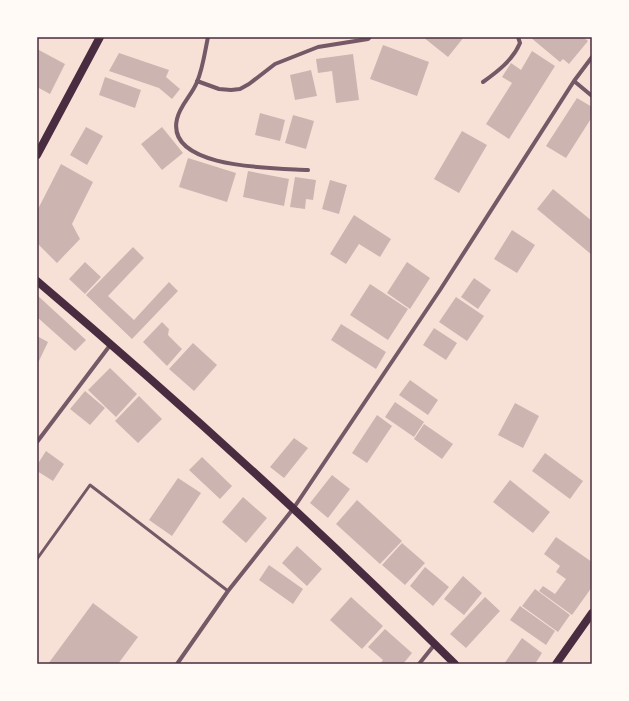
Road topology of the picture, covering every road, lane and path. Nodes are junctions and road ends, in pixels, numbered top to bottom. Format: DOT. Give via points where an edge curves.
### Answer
graph roads {
  1 [pos="100,37"];
  2 [pos="208,37"];
  3 [pos="370,37"];
  4 [pos="518,37"];
  5 [pos="592,56"];
  6 [pos="574,81"];
  7 [pos="197,82"];
  8 [pos="483,82"];
  9 [pos="592,96"];
  10 [pos="37,155"];
  11 [pos="308,170"];
  12 [pos="37,281"];
  13 [pos="111,344"];
  14 [pos="37,442"];
  15 [pos="293,509"];
  16 [pos="37,559"];
  17 [pos="228,591"];
  18 [pos="592,614"];
  19 [pos="435,644"];
  20 [pos="177,664"];
  21 [pos="419,664"];
  22 [pos="455,664"];
  23 [pos="556,664"];
  1 -- 10 [label="main road"];
  2 -- 7 [label="street"];
  3 -- 7 [label="street" via="318,47 275,64 240,89 219,89"];
  4 -- 8 [label="street" via="520,43 517,51 495,74"];
  5 -- 6 [label="street"];
  6 -- 9 [label="street"];
  6 -- 15 [label="street"];
  7 -- 11 [label="street" via="177,120 176,127 182,143 200,154 236,165"];
  12 -- 13 [label="main road"];
  13 -- 14 [label="street"];
  13 -- 15 [label="main road"];
  15 -- 17 [label="street"];
  15 -- 19 [label="main road"];
  16 -- 17 [label="lane" via="90,485"];
  17 -- 20 [label="street"];
  18 -- 23 [label="main road"];
  19 -- 21 [label="street"];
  19 -- 22 [label="main road"];
}
